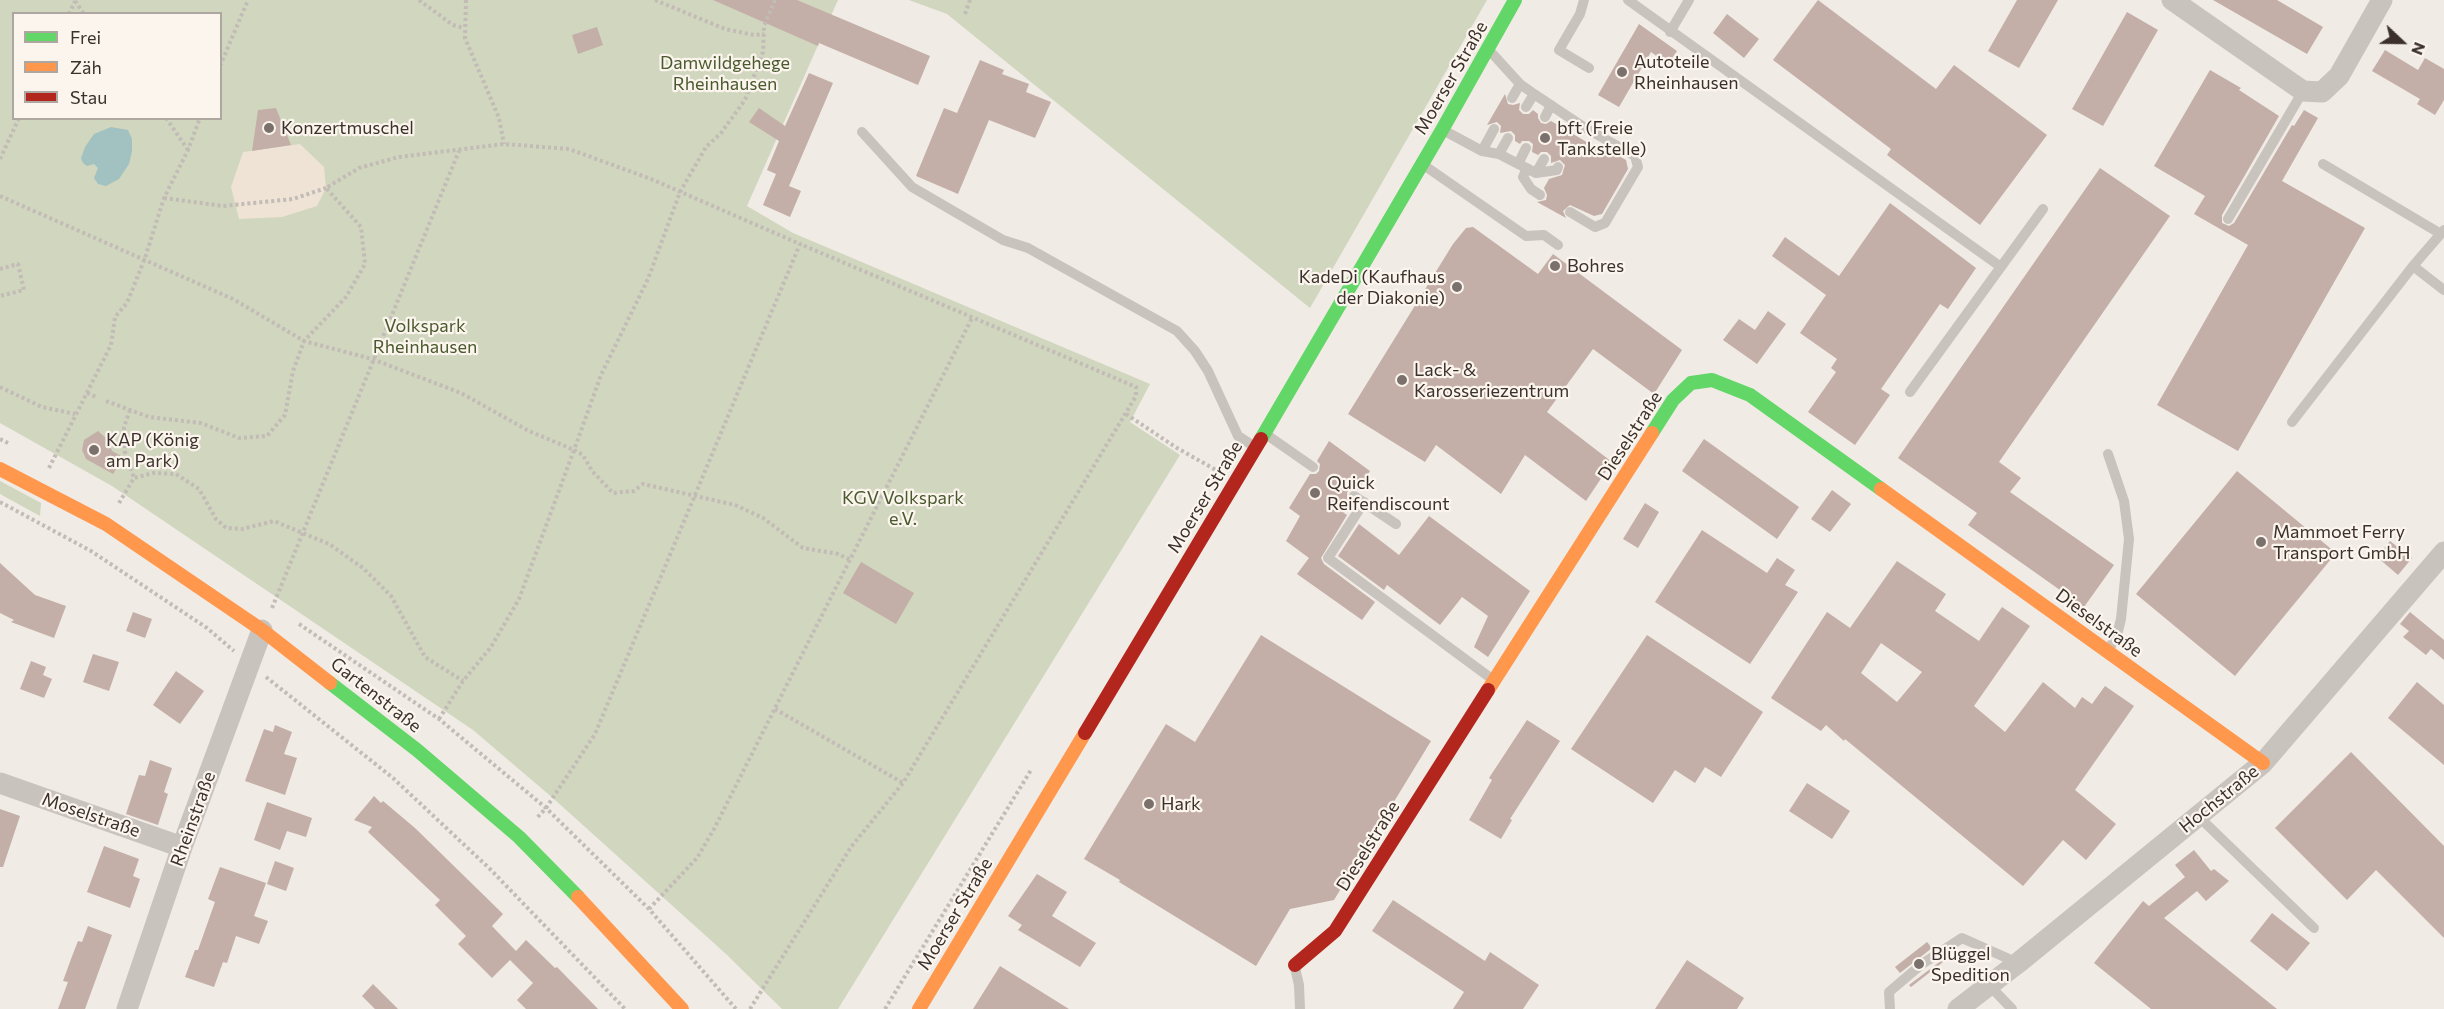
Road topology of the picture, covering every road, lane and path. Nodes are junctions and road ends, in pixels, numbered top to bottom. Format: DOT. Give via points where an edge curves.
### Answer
graph roads {
  1 [pos="248,0"];
  2 [pos="419,0"];
  3 [pos="466,0"];
  4 [pos="655,0"];
  5 [pos="776,0"];
  6 [pos="970,0"];
  7 [pos="1515,0"];
  8 [pos="1584,0"];
  9 [pos="1628,0"];
  10 [pos="1689,0"];
  11 [pos="2172,0"];
  12 [pos="2382,0"];
  13 [pos="965,14"];
  14 [pos="464,28"];
  15 [pos="1670,32"];
  16 [pos="764,34"];
  17 [pos="1488,49"];
  18 [pos="222,61"];
  19 [pos="1589,68"];
  20 [pos="1521,84"];
  21 [pos="2303,90"];
  22 [pos="1534,93"];
  23 [pos="1512,98"];
  24 [pos="1551,105"];
  25 [pos="1526,107"];
  26 [pos="1545,117"];
  27 [pos="1568,117"];
  28 [pos="18,120"];
  29 [pos="167,120"];
  30 [pos="199,120"];
  31 [pos="1562,128"];
  32 [pos="1494,129"];
  33 [pos="1442,130"];
  34 [pos="862,132"];
  35 [pos="1508,138"];
  36 [pos="504,144"];
  37 [pos="1526,148"];
  38 [pos="188,150"];
  39 [pos="460,151"];
  40 [pos="1482,151"];
  41 [pos="1499,154"];
  42 [pos="0,159"];
  43 [pos="1544,159"];
  44 [pos="1422,164"];
  45 [pos="2324,164"];
  46 [pos="1558,167"];
  47 [pos="1527,168"];
  48 [pos="326,188"];
  49 [pos="680,192"];
  50 [pos="1540,195"];
  51 [pos="0,196"];
  52 [pos="164,198"];
  53 [pos="2043,208"];
  54 [pos="1570,212"];
  55 [pos="2228,219"];
  56 [pos="2442,232"];
  57 [pos="800,244"];
  58 [pos="1558,244"];
  59 [pos="146,258"];
  60 [pos="2414,266"];
  61 [pos="2001,267"];
  62 [pos="0,269"];
  63 [pos="2444,290"];
  64 [pos="0,296"];
  65 [pos="972,318"];
  66 [pos="304,341"];
  67 [pos="372,359"];
  68 [pos="0,387"];
  69 [pos="1910,392"];
  70 [pos="87,393"];
  71 [pos="96,397"];
  72 [pos="106,401"];
  73 [pos="130,410"];
  74 [pos="75,414"];
  75 [pos="1126,414"];
  76 [pos="2292,422"];
  77 [pos="1264,433"];
  78 [pos="1255,447"];
  79 [pos="59,448"];
  80 [pos="573,450"];
  81 [pos="2108,454"];
  82 [pos="1313,467"];
  83 [pos="0,469"];
  84 [pos="1217,470"];
  85 [pos="134,478"];
  86 [pos="694,495"];
  87 [pos="0,502"];
  88 [pos="106,524"];
  89 [pos="1396,525"];
  90 [pos="302,532"];
  91 [pos="2444,552"];
  92 [pos="851,560"];
  93 [pos="262,630"];
  94 [pos="2108,651"];
  95 [pos="250,664"];
  96 [pos="463,681"];
  97 [pos="1495,681"];
  98 [pos="775,709"];
  99 [pos="439,719"];
  100 [pos="2263,763"];
  101 [pos="0,783"];
  102 [pos="903,783"];
  103 [pos="2198,816"];
  104 [pos="519,837"];
  105 [pos="182,847"];
  106 [pos="649,909"];
  107 [pos="2314,928"];
  108 [pos="2018,963"];
  109 [pos="1295,965"];
  110 [pos="1989,985"];
  111 [pos="127,1009"];
  112 [pos="625,1009"];
  113 [pos="682,1009"];
  114 [pos="750,1009"];
  115 [pos="919,1009"];
  116 [pos="1300,1009"];
  117 [pos="1890,1009"];
  118 [pos="1958,1009"];
  119 [pos="2012,1009"];
  1 -- 18 [label="path"];
  2 -- 14 [label="path" via="453,25"];
  3 -- 14 [label="path"];
  4 -- 16 [label="path" via="725,29"];
  5 -- 16 [label="path"];
  6 -- 13 [label="path"];
  7 -- 17 [label="street, Moerser Straße"];
  8 -- 19 [label="lane" via="1559,50"];
  9 -- 15 [label="lane"];
  10 -- 15 [label="lane"];
  11 -- 21 [label="street"];
  12 -- 21 [label="street" via="2339,76 2322,92"];
  14 -- 36 [label="path" via="499,118"];
  15 -- 61 [label="lane"];
  16 -- 49 [label="path" via="763,52 745,100 706,147"];
  17 -- 20 [label="lane"];
  17 -- 33 [label="street, Moerser Straße"];
  20 -- 22 [label="lane"];
  20 -- 23 [label="lane"];
  21 -- 55 [label="lane"];
  22 -- 24 [label="lane"];
  22 -- 25 [label="lane"];
  24 -- 26 [label="lane"];
  24 -- 27 [label="lane"];
  27 -- 31 [label="lane"];
  27 -- 54 [label="lane" via="1579,131 1601,137 1635,156 1638,167 1605,223 1595,227"];
  28 -- 42 [label="path"];
  29 -- 38 [label="path"];
  30 -- 38 [label="path"];
  32 -- 40 [label="lane"];
  33 -- 40 [label="lane"];
  33 -- 44 [label="street, Moerser Straße"];
  34 -- 78 [label="lane" via="912,187 1177,332 1208,371 1238,435"];
  35 -- 41 [label="lane"];
  36 -- 39 [label="path"];
  36 -- 49 [label="path" via="569,148"];
  37 -- 47 [label="lane"];
  38 -- 52 [label="path"];
  39 -- 48 [label="path" via="399,157 359,168"];
  39 -- 67 [label="path"];
  40 -- 41 [label="lane"];
  41 -- 47 [label="lane"];
  43 -- 47 [label="lane"];
  44 -- 58 [label="lane" via="1526,236 1544,235"];
  44 -- 77 [label="street, Moerser Straße"];
  45 -- 56 [label="lane"];
  46 -- 47 [label="lane"];
  47 -- 50 [label="lane" via="1523,177 1530,189"];
  48 -- 52 [label="path" via="293,198 223,206"];
  48 -- 66 [label="path" via="361,227 365,264 346,297"];
  49 -- 57 [label="path"];
  49 -- 80 [label="path" via="648,279 601,375"];
  51 -- 59 [label="path"];
  52 -- 59 [label="path"];
  53 -- 61 [label="lane"];
  56 -- 60 [label="lane"];
  57 -- 65 [label="path"];
  57 -- 86 [label="path"];
  59 -- 66 [label="path" via="233,299"];
  59 -- 70 [label="path" via="127,303 115,317 111,345"];
  60 -- 63 [label="lane"];
  60 -- 76 [label="lane"];
  61 -- 69 [label="lane"];
  62 -- 64 [label="path" via="18,264 24,290"];
  65 -- 75 [label="path" via="1136,387 1136,396"];
  65 -- 92 [label="path"];
  66 -- 67 [label="path"];
  66 -- 73 [label="path" via="293,371 285,415 267,436 239,438 201,423 149,417"];
  67 -- 80 [label="path" via="461,393 529,431"];
  67 -- 90 [label="path"];
  68 -- 74 [label="path" via="42,407"];
  70 -- 71 [label="path"];
  70 -- 74 [label="path"];
  72 -- 73 [label="path"];
  73 -- 85 [label="path" via="124,427 125,452"];
  74 -- 79 [label="path"];
  75 -- 84 [label="path"];
  75 -- 102 [label="path"];
  77 -- 78 [label="street, Moerser Straße"];
  77 -- 82 [label="lane"];
  78 -- 115 [label="street, Moerser Straße"];
  80 -- 86 [label="path" via="584,455 592,471 613,494 634,491 643,484"];
  80 -- 96 [label="path" via="519,599 491,647"];
  81 -- 94 [label="lane" via="2124,501 2129,539 2121,619"];
  83 -- 88 [label="street, Gartenstraße"];
  85 -- 88 [label="path"];
  85 -- 90 [label="path" via="153,473 176,474 199,489 216,519 226,528 242,529 274,521"];
  86 -- 92 [label="path" via="735,505 763,518 803,548"];
  86 -- 104 [label="path" via="595,734 546,808"];
  87 -- 95 [label="path" via="91,551 207,628"];
  88 -- 93 [label="street, Gartenstraße"];
  89 -- 97 [label="lane" via="1359,499 1328,558"];
  90 -- 93 [label="path"];
  90 -- 96 [label="path" via="329,544 363,568 391,596 425,657"];
  91 -- 100 [label="street, Hochstraße"];
  92 -- 98 [label="path"];
  93 -- 95 [label="street, Rheinstraße"];
  93 -- 104 [label="street, Gartenstraße" via="417,750"];
  94 -- 97 [label="street, Dieselstraße" via="1750,396 1712,380 1691,383 1673,400"];
  94 -- 100 [label="street, Dieselstraße"];
  95 -- 105 [label="street, Rheinstraße"];
  95 -- 112 [label="path" via="393,778 490,869"];
  96 -- 99 [label="path"];
  97 -- 109 [label="street, Dieselstraße" via="1335,931"];
  98 -- 102 [label="path"];
  98 -- 106 [label="path" via="697,858"];
  100 -- 103 [label="street, Hochstraße"];
  101 -- 105 [label="street, Moselstraße"];
  102 -- 114 [label="path" via="851,847"];
  103 -- 107 [label="lane"];
  103 -- 108 [label="street, Hochstraße"];
  104 -- 113 [label="street, Gartenstraße"];
  105 -- 111 [label="street, Rheinstraße"];
  108 -- 110 [label="street, Hochstraße"];
  108 -- 117 [label="lane" via="1962,938 1889,992"];
  109 -- 116 [label="lane"];
  110 -- 118 [label="street, Hochstraße"];
  110 -- 119 [label="lane"];
}
